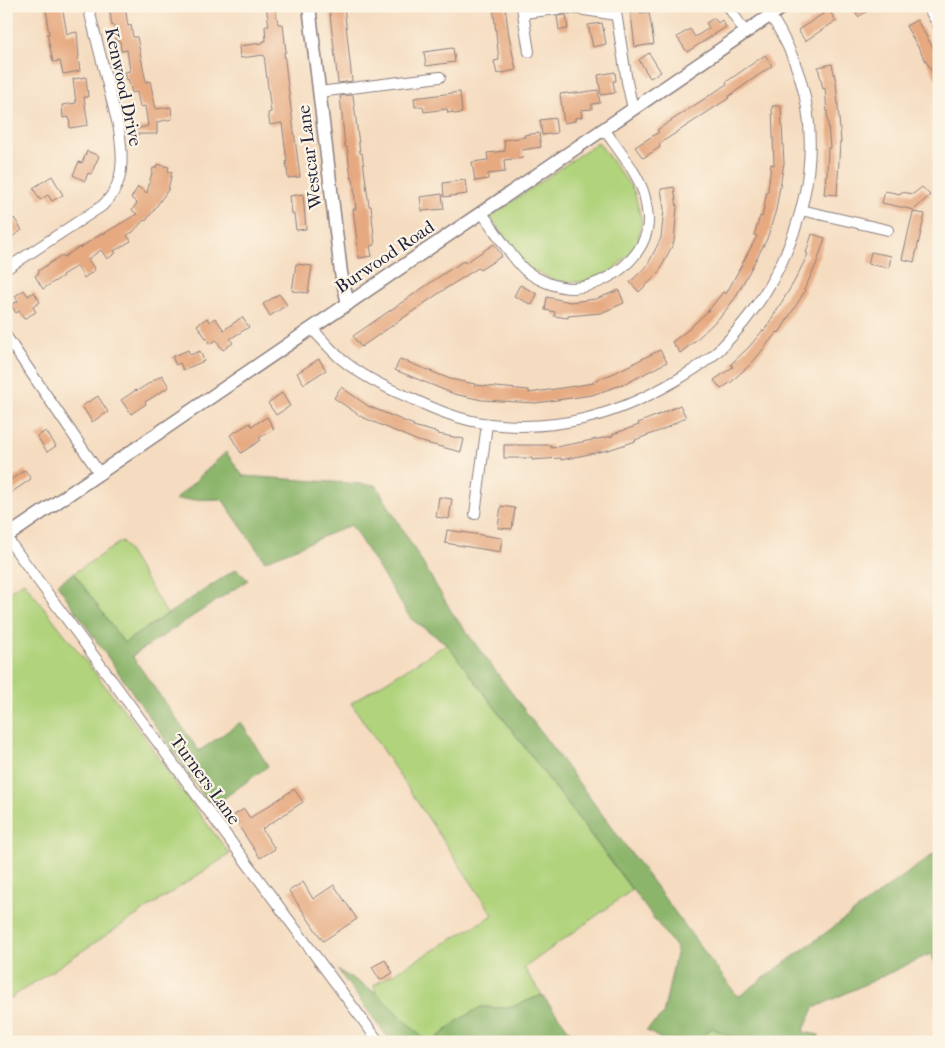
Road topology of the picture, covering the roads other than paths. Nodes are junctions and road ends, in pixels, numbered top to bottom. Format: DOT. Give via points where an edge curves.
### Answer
graph roads {
  1 [pos="88,6"];
  2 [pos="309,6"];
  3 [pos="728,6"];
  4 [pos="784,6"];
  5 [pos="927,6"];
  6 [pos="522,10"];
  7 [pos="616,10"];
  8 [pos="771,16"];
  9 [pos="939,26"];
  10 [pos="745,32"];
  11 [pos="529,52"];
  12 [pos="440,77"];
  13 [pos="319,92"];
  14 [pos="633,109"];
  15 [pos="604,129"];
  16 [pos="801,210"];
  17 [pos="482,213"];
  18 [pos="888,230"];
  19 [pos="6,269"];
  20 [pos="348,304"];
  21 [pos="311,328"];
  22 [pos="6,336"];
  23 [pos="487,424"];
  24 [pos="100,474"];
  25 [pos="475,514"];
  26 [pos="6,537"];
  27 [pos="379,1042"];
  1 -- 19 [label="street, Kenwood Drive" via="122,146 118,180 113,193 102,206"];
  2 -- 13 [label="street, Westcar Lane"];
  3 -- 10 [label="street"];
  4 -- 8 [label="street, Burwood Road"];
  5 -- 9 [label="street"];
  6 -- 7 [label="street"];
  6 -- 11 [label="street"];
  7 -- 14 [label="street"];
  8 -- 10 [label="street, Burwood Road"];
  8 -- 16 [label="street" via="797,68 809,117 809,166"];
  10 -- 14 [label="street, Burwood Road"];
  12 -- 13 [label="street"];
  13 -- 20 [label="street, Westcar Lane" via="341,273"];
  14 -- 15 [label="street, Burwood Road"];
  15 -- 17 [label="street, Burwood Road"];
  15 -- 17 [label="street" via="637,178 648,218 645,237 636,254 616,273 571,288 546,282 518,262"];
  16 -- 18 [label="street"];
  16 -- 23 [label="street" via="792,240 766,292 718,351 701,364 652,395 582,420 533,426"];
  17 -- 20 [label="street, Burwood Road"];
  20 -- 21 [label="street, Burwood Road"];
  21 -- 23 [label="street" via="341,358 375,382 437,411"];
  21 -- 24 [label="street, Burwood Road"];
  22 -- 24 [label="street"];
  23 -- 25 [label="street"];
  24 -- 26 [label="street, Burwood Road"];
  26 -- 27 [label="street, Turners Lane"];
}
